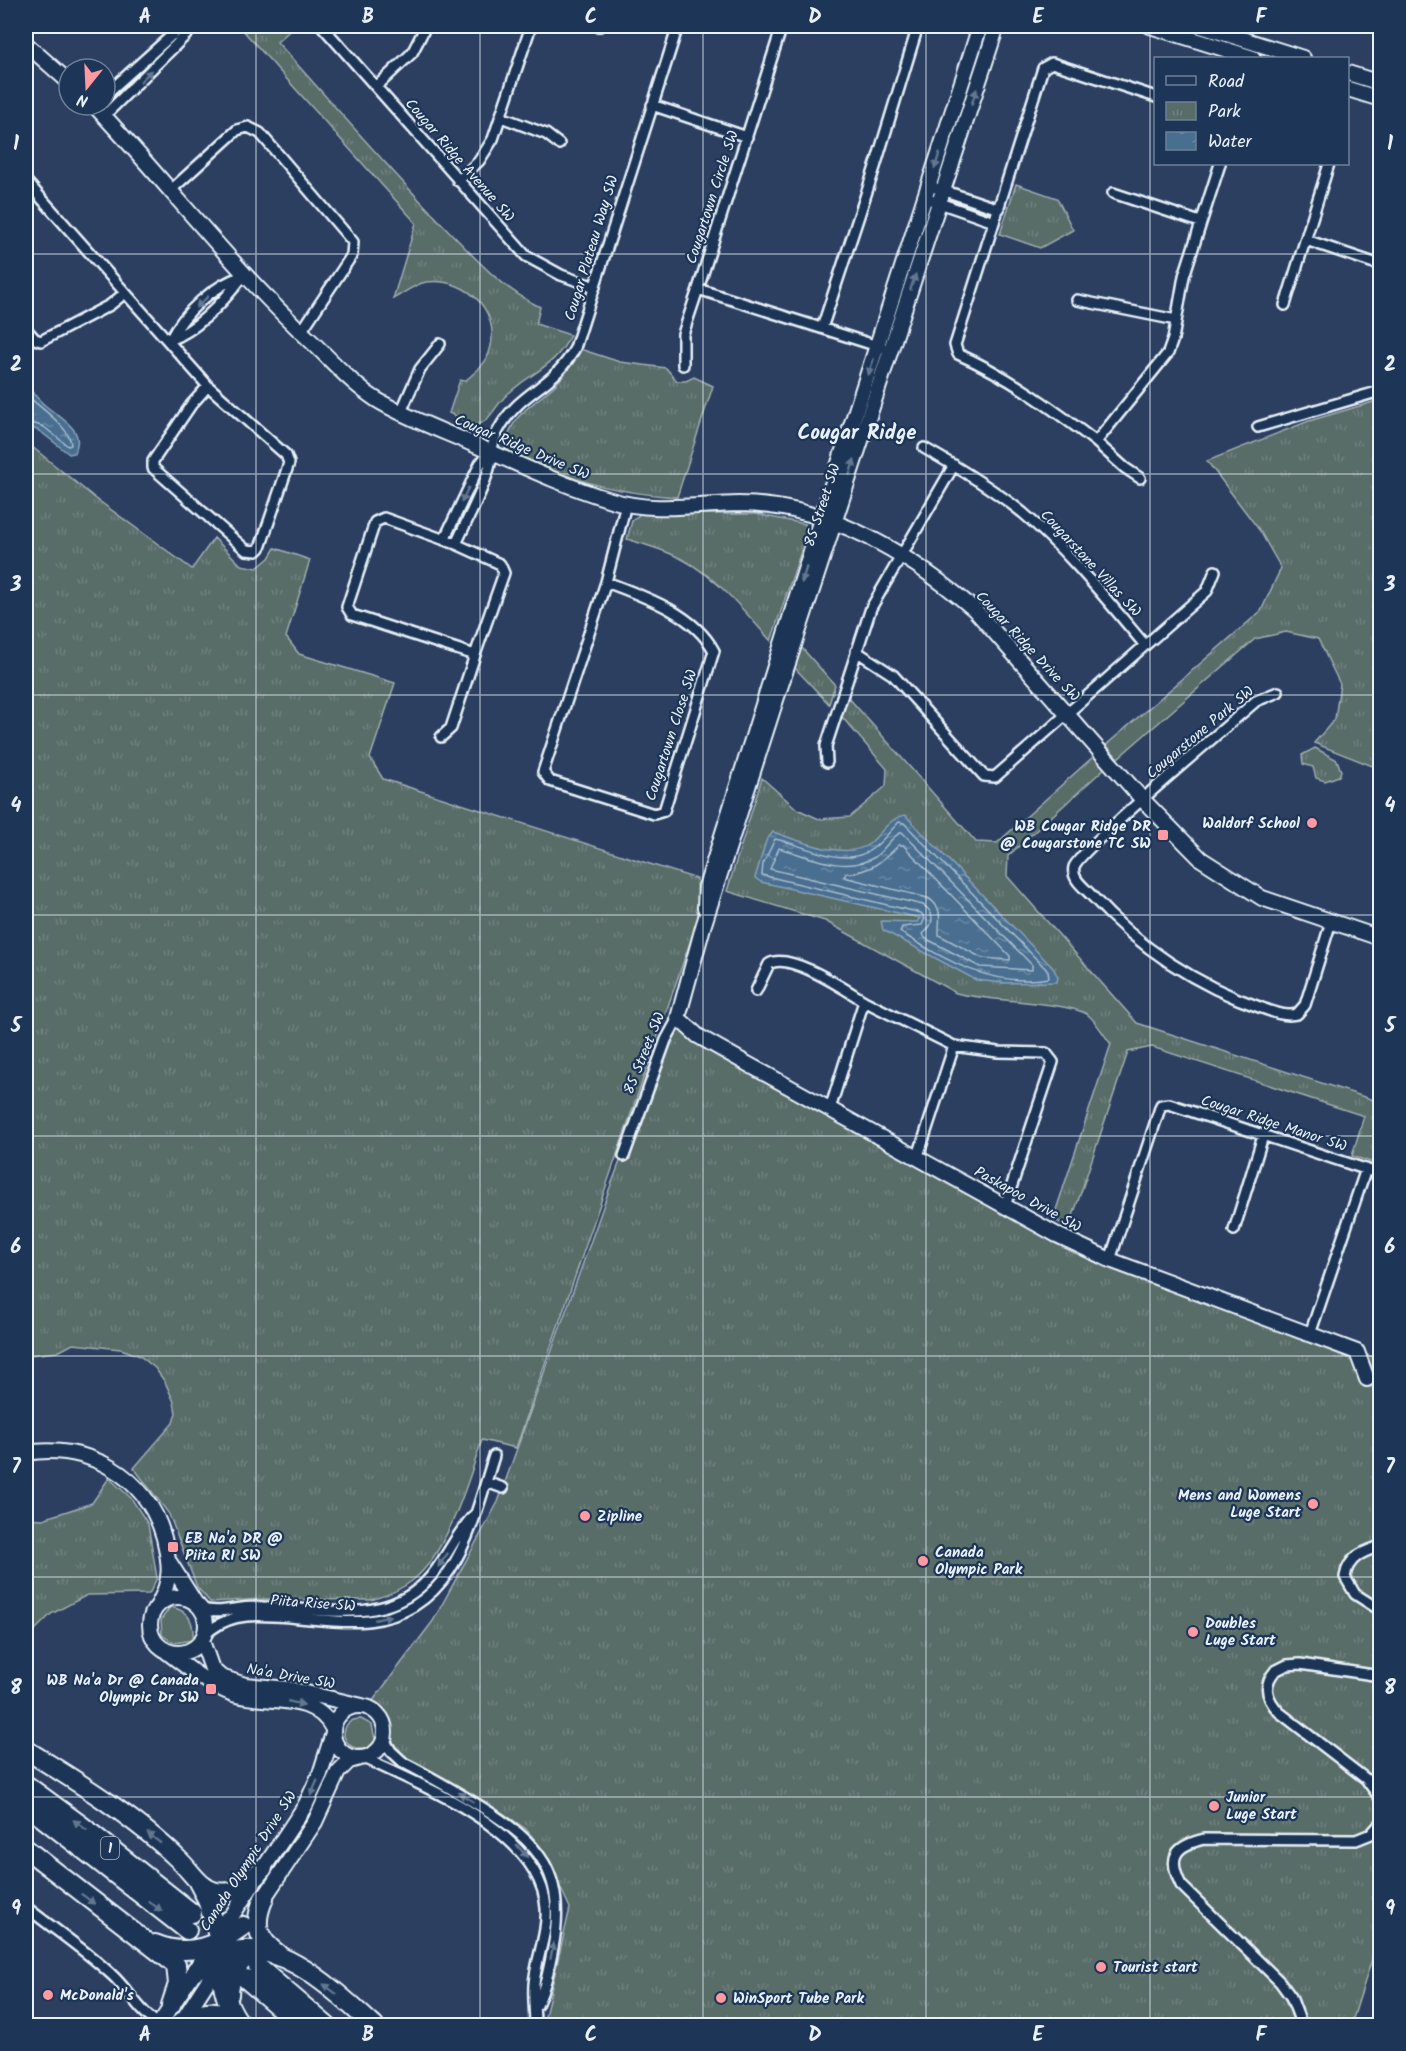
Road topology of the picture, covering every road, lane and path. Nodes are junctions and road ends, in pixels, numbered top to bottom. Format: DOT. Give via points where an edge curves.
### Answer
graph roads {
  1 [pos="164,26"];
  2 [pos="182,26"];
  3 [pos="195,26"];
  4 [pos="322,26"];
  5 [pos="426,26"];
  6 [pos="531,26"];
  7 [pos="678,26"];
  8 [pos="782,26"];
  9 [pos="918,26"];
  10 [pos="980,26"];
  11 [pos="997,26"];
  12 [pos="1150,26"];
  13 [pos="1201,26"];
  14 [pos="173,35"];
  15 [pos="26,44"];
  16 [pos="1250,57"];
  17 [pos="1301,57"];
  18 [pos="57,71"];
  19 [pos="1349,74"];
  20 [pos="1380,83"];
  21 [pos="117,84"];
  22 [pos="376,87"];
  23 [pos="1349,90"];
  24 [pos="1154,97"];
  25 [pos="1380,99"];
  26 [pos="117,103"];
  27 [pos="652,105"];
  28 [pos="105,117"];
  29 [pos="501,117"];
  30 [pos="747,137"];
  31 [pos="559,144"];
  32 [pos="1220,165"];
  33 [pos="1329,165"];
  34 [pos="26,181"];
  35 [pos="458,181"];
  36 [pos="171,190"];
  37 [pos="928,192"];
  38 [pos="1113,193"];
  39 [pos="942,196"];
  40 [pos="999,209"];
  41 [pos="994,222"];
  42 [pos="1200,222"];
  43 [pos="1305,240"];
  44 [pos="1380,264"];
  45 [pos="243,276"];
  46 [pos="595,287"];
  47 [pos="698,289"];
  48 [pos="125,293"];
  49 [pos="1077,300"];
  50 [pos="1285,305"];
  51 [pos="1176,320"];
  52 [pos="822,328"];
  53 [pos="26,329"];
  54 [pos="301,332"];
  55 [pos="170,340"];
  56 [pos="440,344"];
  57 [pos="884,348"];
  58 [pos="683,365"];
  59 [pos="208,386"];
  60 [pos="1380,391"];
  61 [pos="401,412"];
  62 [pos="1258,427"];
  63 [pos="1096,442"];
  64 [pos="924,447"];
  65 [pos="490,452"];
  66 [pos="954,465"];
  67 [pos="1140,478"];
  68 [pos="626,504"];
  69 [pos="828,521"];
  70 [pos="444,540"];
  71 [pos="456,544"];
  72 [pos="901,554"];
  73 [pos="1215,572"];
  74 [pos="606,582"];
  75 [pos="1144,644"];
  76 [pos="856,651"];
  77 [pos="475,655"];
  78 [pos="1278,692"];
  79 [pos="1068,713"];
  80 [pos="441,737"];
  81 [pos="827,762"];
  82 [pos="1143,800"];
  83 [pos="1331,922"];
  84 [pos="1380,938"];
  85 [pos="756,992"];
  86 [pos="864,1001"];
  87 [pos="678,1018"];
  88 [pos="954,1046"];
  89 [pos="830,1109"];
  90 [pos="1263,1136"];
  91 [pos="624,1156"];
  92 [pos="918,1156"];
  93 [pos="1366,1169"];
  94 [pos="1380,1174"];
  95 [pos="1005,1206"];
  96 [pos="1234,1230"];
  97 [pos="1110,1260"];
  98 [pos="1310,1334"];
  99 [pos="1367,1380"];
  100 [pos="26,1453"];
  101 [pos="494,1456"];
  102 [pos="486,1482"];
  103 [pos="503,1488"];
  104 [pos="476,1512"];
  105 [pos="1380,1546"];
  106 [pos="170,1563"];
  107 [pos="159,1603"];
  108 [pos="198,1606"];
  109 [pos="1380,1610"];
  110 [pos="203,1638"];
  111 [pos="167,1652"];
  112 [pos="1380,1676"];
  113 [pos="362,1707"];
  114 [pos="333,1731"];
  115 [pos="385,1741"];
  116 [pos="26,1750"];
  117 [pos="362,1758"];
  118 [pos="26,1785"];
  119 [pos="1380,1798"];
  120 [pos="26,1805"];
  121 [pos="1380,1824"];
  122 [pos="26,1849"];
  123 [pos="263,1868"];
  124 [pos="196,1878"];
  125 [pos="264,1898"];
  126 [pos="28,1909"];
  127 [pos="26,1922"];
  128 [pos="135,1933"];
  129 [pos="223,1946"];
  130 [pos="263,1964"];
  131 [pos="195,1970"];
  132 [pos="171,2005"];
  133 [pos="229,2006"];
  134 [pos="536,2007"];
  135 [pos="180,2024"];
  136 [pos="158,2025"];
  137 [pos="242,2025"];
  138 [pos="301,2025"];
  139 [pos="327,2025"];
  140 [pos="374,2025"];
  141 [pos="535,2025"];
  142 [pos="1302,2025"];
  1 -- 14 [label="street"];
  2 -- 14 [label="street"];
  26 -- 3 [label="street, one-way"];
  4 -- 22 [label="street, Cougar Ridge Avenue SW"];
  5 -- 22 [label="street" via="412,52"];
  6 -- 29 [label="street"];
  7 -- 27 [label="street, Cougar Plateau Way SW"];
  8 -- 30 [label="street, Cougartown Circle SW"];
  9 -- 52 [label="street"];
  10 -- 37 [label="street, 85 Street SW, one-way"];
  39 -- 11 [label="street, 85 Street SW, one-way"];
  12 -- 16 [label="street"];
  13 -- 17 [label="street"];
  14 -- 21 [label="street"];
  15 -- 18 [label="street"];
  19 -- 20 [label="street"];
  22 -- 35 [label="street, Cougar Ridge Avenue SW"];
  23 -- 25 [label="street"];
  24 -- 40 [label="street" via="1052,63 1043,69"];
  27 -- 30 [label="street"];
  27 -- 46 [label="street, Cougar Plateau Way SW"];
  28 -- 36 [label="street, Cougar Ridge Drive SW"];
  29 -- 31 [label="street" via="546,134"];
  29 -- 35 [label="street" via="486,151"];
  30 -- 47 [label="street, Cougartown Circle SW"];
  32 -- 42 [label="street"];
  33 -- 43 [label="street"];
  34 -- 48 [label="street"];
  35 -- 46 [label="street, Cougar Ridge Avenue SW" via="526,256"];
  36 -- 45 [label="street, Cougar Ridge Drive SW"];
  36 -- 54 [label="street" via="237,130 248,127 260,133 353,242 352,255"];
  37 -- 39 [label="street"];
  37 -- 57 [label="street, 85 Street SW"];
  38 -- 42 [label="street"];
  39 -- 40 [label="street"];
  39 -- 41 [label="street"];
  57 -- 39 [label="street, 85 Street SW, one-way"];
  40 -- 41 [label="street"];
  41 -- 63 [label="street" via="955,345 958,354 1031,395"];
  42 -- 51 [label="street"];
  43 -- 44 [label="street"];
  43 -- 50 [label="street"];
  45 -- 54 [label="street, Cougar Ridge Drive SW"];
  45 -- 55 [label="street" via="222,283 177,325"];
  46 -- 65 [label="street, Cougar Plateau Way SW" via="567,364 510,412"];
  47 -- 52 [label="street"];
  47 -- 58 [label="street, Cougartown Circle SW" via="683,334"];
  48 -- 53 [label="street" via="41,341"];
  48 -- 55 [label="street"];
  49 -- 51 [label="street"];
  51 -- 63 [label="street" via="1173,339 1162,363"];
  52 -- 57 [label="street"];
  54 -- 61 [label="street, Cougar Ridge Drive SW" via="363,390"];
  55 -- 59 [label="street"];
  56 -- 61 [label="street" via="420,369"];
  57 -- 69 [label="street, 85 Street SW"];
  59 -- 59 [label="street" via="286,454 289,463 256,551 246,550 153,468 153,461"];
  60 -- 62 [label="street"];
  61 -- 65 [label="street, Cougar Ridge Drive SW"];
  63 -- 67 [label="street"];
  64 -- 66 [label="street, Cougarstone Villas SW"];
  65 -- 68 [label="street, Cougar Ridge Drive SW" via="565,485"];
  65 -- 70 [label="street, one-way" via="480,464"];
  65 -- 71 [label="street" via="489,470"];
  66 -- 72 [label="street"];
  66 -- 75 [label="street, Cougarstone Villas SW" via="998,493 1044,532"];
  68 -- 69 [label="street, Cougar Ridge Drive SW" via="760,505"];
  68 -- 74 [label="street, Cougartown Close SW"];
  69 -- 72 [label="street, Cougar Ridge Drive SW"];
  69 -- 87 [label="street, 85 Street SW" via="706,887 703,927"];
  70 -- 71 [label="street"];
  70 -- 77 [label="street" via="384,518 375,522 348,607 352,615"];
  71 -- 77 [label="street" via="500,564 504,573"];
  72 -- 76 [label="street" via="871,608"];
  72 -- 79 [label="street, Cougar Ridge Drive SW" via="975,610"];
  73 -- 75 [label="street" via="1207,591"];
  74 -- 74 [label="street, Cougartown Close SW" via="543,772 550,781 654,814 664,811 714,651 700,633 670,610"];
  75 -- 79 [label="street"];
  76 -- 79 [label="street" via="893,675 984,776 995,777"];
  76 -- 81 [label="street" via="826,746"];
  77 -- 80 [label="street" via="451,728"];
  78 -- 82 [label="street, Cougarstone Park SW" via="1256,701"];
  79 -- 82 [label="street, Cougar Ridge Drive SW"];
  82 -- 83 [label="street, Cougar Ridge Drive SW" via="1195,853 1225,876 1262,898"];
  82 -- 83 [label="street, Cougarstone Park SW" via="1080,858 1074,873 1126,929 1184,973 1250,1004 1285,1015 1297,1014 1305,1005"];
  83 -- 84 [label="street, Cougar Ridge Drive SW"];
  85 -- 86 [label="street" via="769,964 780,960 819,975"];
  86 -- 88 [label="street"];
  86 -- 89 [label="street"];
  87 -- 89 [label="street, Paskapoo Drive SW" via="698,1036"];
  87 -- 91 [label="street, 85 Street SW" via="666,1040"];
  88 -- 92 [label="street"];
  88 -- 95 [label="street" via="1046,1053 1053,1062"];
  89 -- 92 [label="street, Paskapoo Drive SW"];
  90 -- 93 [label="street, Cougar Ridge Manor SW"];
  90 -- 96 [label="street"];
  90 -- 97 [label="street, Cougar Ridge Manor SW" via="1161,1105"];
  92 -- 95 [label="street, Paskapoo Drive SW"];
  93 -- 94 [label="street, Cougar Ridge Manor SW"];
  93 -- 98 [label="street"];
  95 -- 97 [label="street, Paskapoo Drive SW"];
  97 -- 98 [label="street, Paskapoo Drive SW"];
  98 -- 99 [label="street, Paskapoo Drive SW" via="1357,1352"];
  100 -- 106 [label="street" via="49,1451 89,1456 120,1473 137,1487 154,1511"];
  101 -- 102 [label="street, Piita Rise SW"];
  102 -- 103 [label="street"];
  102 -- 104 [label="street, Piita Rise SW"];
  104 -- 108 [label="street, Piita Rise SW, one-way" via="425,1582 388,1606 345,1612 255,1607 217,1612"];
  110 -- 104 [label="street, Piita Rise SW, one-way" via="220,1622 237,1617 367,1622 408,1610 443,1580 473,1527"];
  105 -- 109 [label="street" via="1358,1554 1349,1564 1346,1577 1353,1592"];
  106 -- 107 [label="street" via="167,1588"];
  106 -- 108 [label="street"];
  107 -- 108 [label="street" via="179,1598"];
  107 -- 111 [label="street" via="150,1628 156,1643"];
  108 -- 110 [label="street" via="206,1624"];
  110 -- 111 [label="street" via="187,1651"];
  110 -- 113 [label="street, Na'a Drive SW" via="212,1669 235,1683 290,1689"];
  111 -- 114 [label="street, Na'a Drive SW, one-way" via="233,1694 310,1707 326,1717"];
  112 -- 119 [label="street" via="1293,1664 1275,1671 1267,1689 1279,1712 1366,1779"];
  113 -- 114 [label="street" via="344,1711 336,1719"];
  113 -- 115 [label="street" via="380,1719"];
  114 -- 117 [label="street" via="342,1749"];
  114 -- 123 [label="street, Canada Olympic Drive SW, one-way" via="305,1806"];
  115 -- 117 [label="street" via="378,1751"];
  134 -- 115 [label="street, one-way" via="546,1987 557,1910 554,1887 541,1857 513,1827 404,1762"];
  124 -- 116 [label="highway, one-way" via="129,1819"];
  117 -- 125 [label="street, Canada Olympic Drive SW" via="349,1761 338,1772 315,1822"];
  117 -- 134 [label="street, one-way" via="433,1791 507,1837 528,1858 542,1885 546,1905 546,1925 534,1984"];
  120 -- 118 [label="highway, 1, one-way" via="190,1922 99,1839"];
  121 -- 142 [label="street" via="1371,1834 1356,1840 1204,1839 1182,1846 1174,1858 1181,1885 1280,1982"];
  122 -- 128 [label="highway, one-way"];
  123 -- 124 [label="highway" via="231,1892 214,1892"];
  123 -- 129 [label="street, Canada Olympic Drive SW"];
  124 -- 129 [label="highway"];
  125 -- 129 [label="street, Canada Olympic Drive SW"];
  125 -- 130 [label="highway" via="257,1921 263,1942"];
  126 -- 127 [label="street"];
  126 -- 136 [label="street" via="108,1971"];
  128 -- 129 [label="highway" via="181,1950"];
  128 -- 132 [label="highway" via="176,1965 178,1984"];
  129 -- 130 [label="highway" via="251,1950"];
  129 -- 131 [label="highway"];
  129 -- 133 [label="highway" via="224,1991"];
  129 -- 135 [label="street"];
  130 -- 133 [label="highway" via="251,1955 236,1969 230,1982"];
  130 -- 138 [label="highway"];
  130 -- 139 [label="highway"];
  140 -- 130 [label="highway, one-way" via="327,1987"];
  131 -- 132 [label="street"];
  132 -- 136 [label="street"];
  133 -- 137 [label="highway"];
  134 -- 141 [label="street"];
  135 -- 137 [label="highway" via="210,2010"];
}
